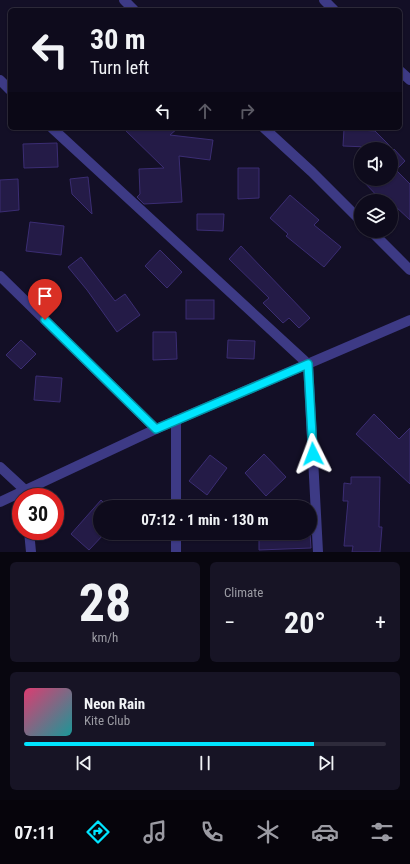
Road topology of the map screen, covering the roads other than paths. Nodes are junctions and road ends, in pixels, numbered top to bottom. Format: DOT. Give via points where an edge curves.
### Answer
graph roads {
  1 [pos="124,0"];
  2 [pos="324,0"];
  3 [pos="132,8"];
  4 [pos="332,8"];
  5 [pos="402,73"];
  6 [pos="0,80"];
  7 [pos="410,80"];
  8 [pos="8,88"];
  9 [pos="54,130"];
  10 [pos="266,130"];
  11 [pos="354,214"];
  12 [pos="378,238"];
  13 [pos="410,270"];
  14 [pos="0,276"];
  15 [pos="410,320"];
  16 [pos="308,364"];
  17 [pos="176,420"];
  18 [pos="156,429"];
  19 [pos="0,467"];
  20 [pos="20,488"];
  21 [pos="38,488"];
  22 [pos="12,498"];
  23 [pos="176,500"];
  24 [pos="0,502"];
  25 [pos="30,540"];
  26 [pos="176,540"];
  27 [pos="31,552"];
  28 [pos="176,552"];
  29 [pos="318,552"];
  1 -- 3 [label="street"];
  2 -- 4 [label="street"];
  5 -- 7 [label="street"];
  6 -- 8 [label="street"];
  9 -- 16 [label="street"];
  10 -- 11 [label="street"];
  12 -- 13 [label="street"];
  14 -- 18 [label="street"];
  15 -- 16 [label="street"];
  16 -- 17 [label="street"];
  16 -- 29 [label="street"];
  17 -- 18 [label="street"];
  17 -- 23 [label="street"];
  18 -- 21 [label="street"];
  19 -- 20 [label="street"];
  22 -- 24 [label="street"];
  25 -- 27 [label="street"];
  26 -- 28 [label="street"];
}
